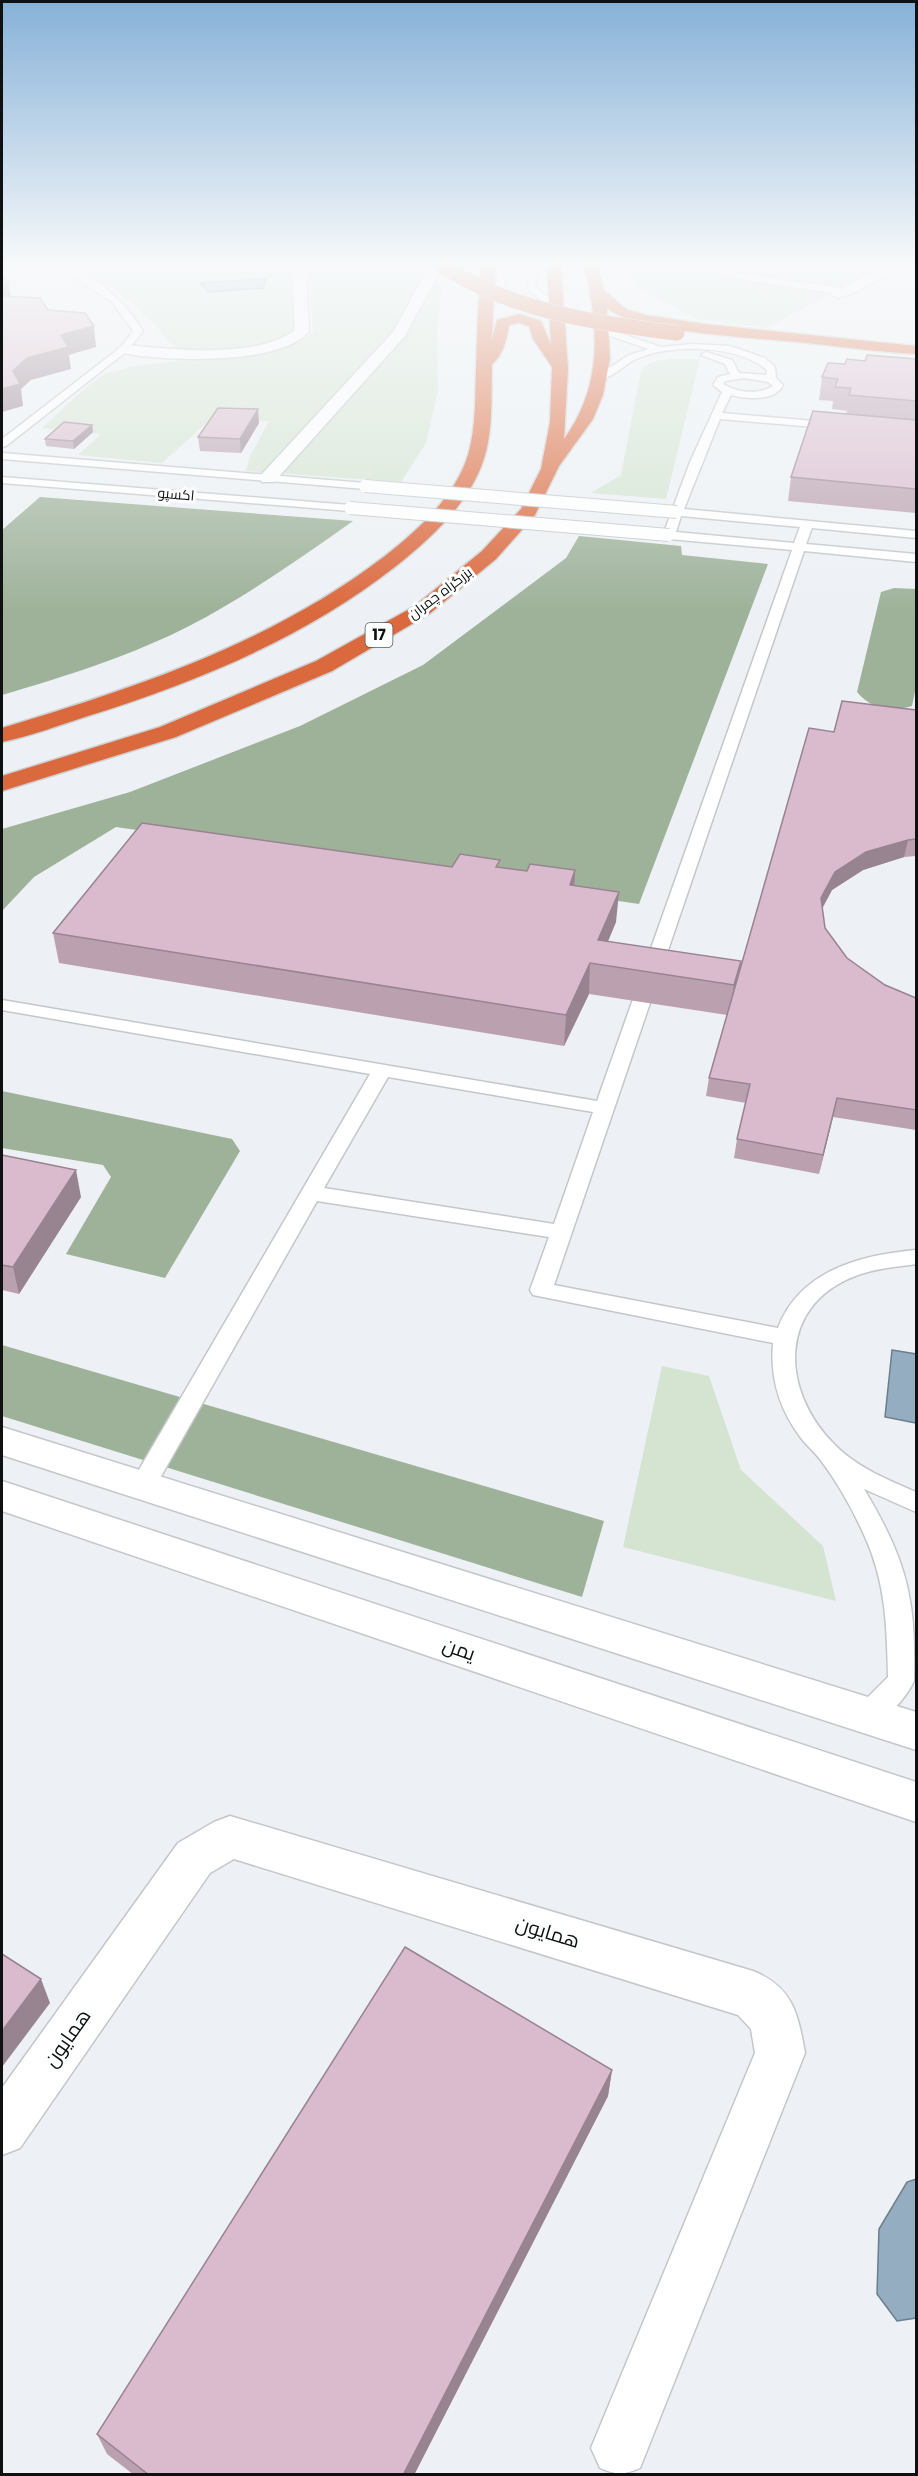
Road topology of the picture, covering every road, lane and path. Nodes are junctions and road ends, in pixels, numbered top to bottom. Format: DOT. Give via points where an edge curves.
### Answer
graph roads {
  1 [pos="83,381"];
  2 [pos="357,381"];
  3 [pos="484,381"];
  4 [pos="560,381"];
  5 [pos="601,381"];
  6 [pos="722,381"];
  7 [pos="773,381"];
  8 [pos="728,391"];
  9 [pos="773,406"];
  10 [pos="715,416"];
  11 [pos="850,427"];
  12 [pos="2,444"];
  13 [pos="2,456"];
  14 [pos="550,469"];
  15 [pos="268,478"];
  16 [pos="2,480"];
  17 [pos="677,512"];
  18 [pos="807,524"];
  19 [pos="916,534"];
  20 [pos="669,535"];
  21 [pos="799,547"];
  22 [pos="916,558"];
  23 [pos="2,735"];
  24 [pos="2,784"];
  25 [pos="2,1005"];
  26 [pos="382,1070"];
  27 [pos="604,1108"];
  28 [pos="311,1193"];
  29 [pos="561,1232"];
  30 [pos="916,1257"];
  31 [pos="784,1337"];
  32 [pos="2,1441"];
  33 [pos="826,1451"];
  34 [pos="142,1487"];
  35 [pos="2,1496"];
  36 [pos="916,1502"];
  37 [pos="867,1716"];
  38 [pos="916,1731"];
  39 [pos="916,1802"];
  40 [pos="2,2130"];
  41 [pos="620,2448"];
  1 -- 12 [label="lane"];
  2 -- 15 [label="street"];
  3 -- 23 [label="highway" via="484,414 472,467 439,519 380,571 318,613 264,642 107,704"];
  4 -- 14 [label="highway, بزرگراه چمران / 17"];
  5 -- 14 [label="highway" via="588,414"];
  6 -- 8 [label="lane" via="718,385"];
  7 -- 9 [label="lane" via="778,385"];
  8 -- 9 [label="lane" via="747,394"];
  8 -- 10 [label="lane"];
  9 -- 10 [label="lane"];
  9 -- 11 [label="lane"];
  10 -- 17 [label="lane"];
  13 -- 15 [label="lane, اکسپو"];
  14 -- 24 [label="highway, بزرگراه چمران / 17" via="529,510 489,555 412,616 324,666 168,732"];
  15 -- 17 [label="lane, اکسپو, bridge"];
  16 -- 20 [label="lane, اکسپو, bridge"];
  17 -- 18 [label="lane, اکسپو"];
  17 -- 20 [label="lane"];
  18 -- 19 [label="lane, اکسپو"];
  18 -- 21 [label="lane"];
  20 -- 21 [label="lane, اکسپو"];
  21 -- 22 [label="lane, اکسپو"];
  21 -- 27 [label="lane"];
  25 -- 26 [label="lane"];
  26 -- 27 [label="lane"];
  26 -- 28 [label="lane"];
  27 -- 29 [label="lane"];
  28 -- 29 [label="lane"];
  28 -- 34 [label="lane"];
  29 -- 31 [label="lane" via="541,1290"];
  30 -- 31 [label="lane" via="870,1263 830,1280 800,1305"];
  31 -- 33 [label="lane" via="782,1375 796,1414"];
  32 -- 34 [label="street"];
  33 -- 36 [label="lane" via="869,1482"];
  33 -- 37 [label="lane" via="878,1537 896,1588 901,1681"];
  34 -- 37 [label="street"];
  35 -- 39 [label="street, یمن"];
  37 -- 38 [label="street"];
  40 -- 41 [label="street, همایون" via="194,1858 230,1837 753,1995 774,2018 780,2053"];
}
